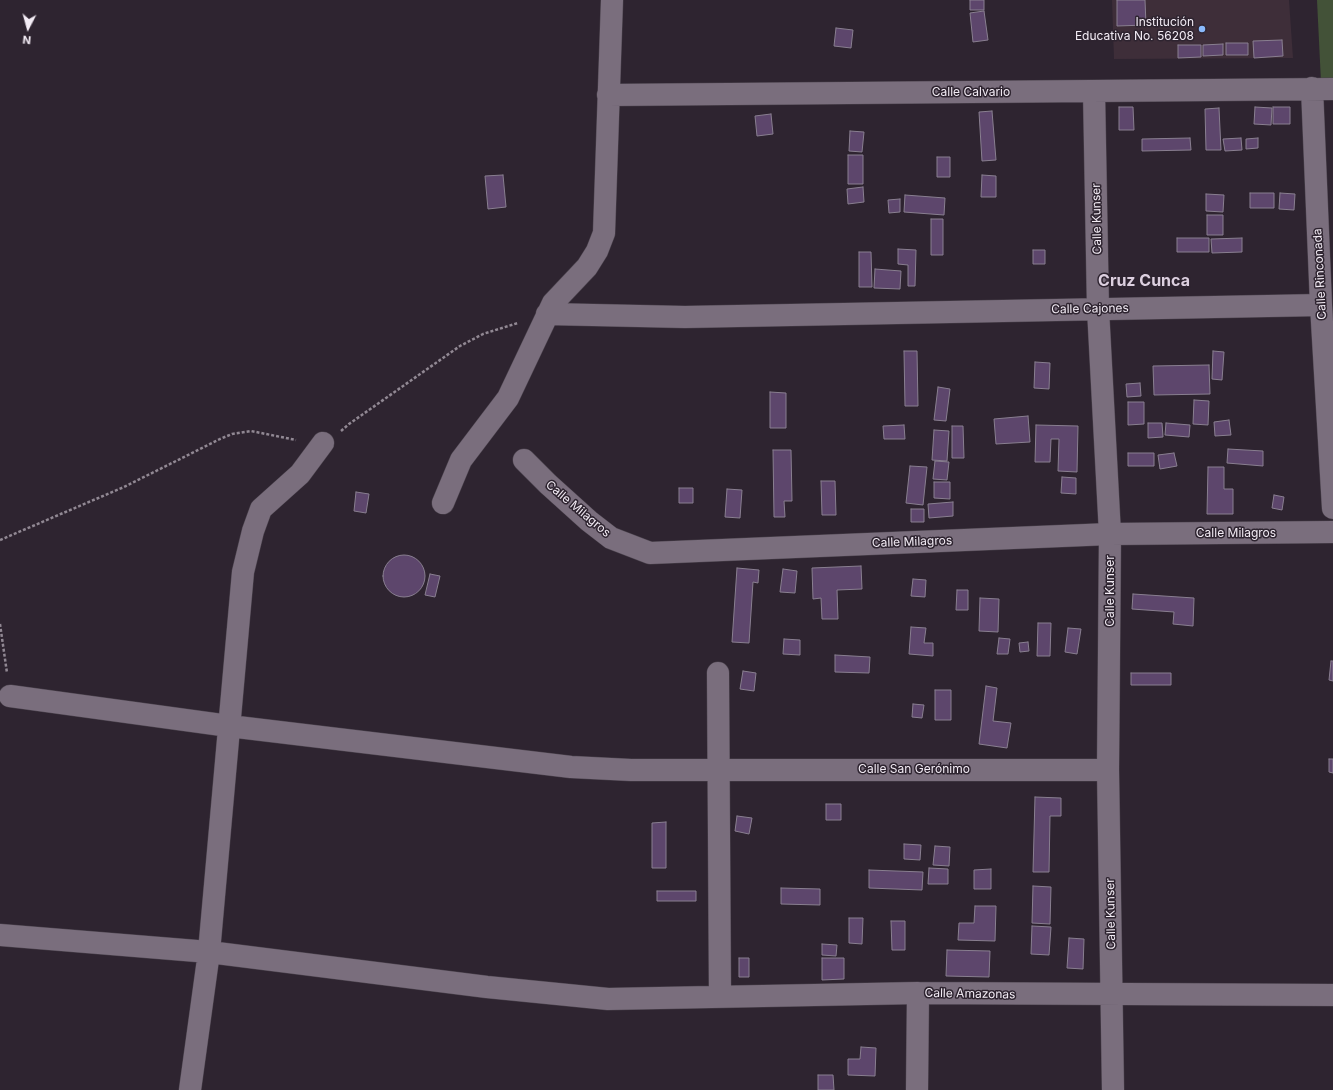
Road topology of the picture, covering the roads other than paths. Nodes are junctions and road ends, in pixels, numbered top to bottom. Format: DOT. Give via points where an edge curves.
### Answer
graph roads {
  1 [pos="612,0"];
  2 [pos="1323,88"];
  3 [pos="1094,91"];
  4 [pos="608,95"];
  5 [pos="1321,305"];
  6 [pos="1098,309"];
  7 [pos="547,314"];
  8 [pos="323,443"];
  9 [pos="524,460"];
  10 [pos="443,503"];
  11 [pos="1333,508"];
  12 [pos="1333,532"];
  13 [pos="1110,534"];
  14 [pos="718,674"];
  15 [pos="10,696"];
  16 [pos="230,726"];
  17 [pos="719,769"];
  18 [pos="1108,770"];
  19 [pos="0,935"];
  20 [pos="209,952"];
  21 [pos="918,993"];
  22 [pos="1112,995"];
  23 [pos="1333,995"];
  24 [pos="720,997"];
  25 [pos="190,1090"];
  26 [pos="917,1090"];
  27 [pos="1113,1090"];
  1 -- 4 [label="street"];
  2 -- 3 [label="street, Calle Calvario"];
  2 -- 5 [label="street, Calle Rinconada"];
  3 -- 4 [label="street, Calle Calvario"];
  3 -- 6 [label="street, Calle Kunser"];
  4 -- 7 [label="street" via="604,233 587,267"];
  5 -- 6 [label="street, Calle Cajones"];
  5 -- 11 [label="street, Calle Rinconada"];
  6 -- 7 [label="street, Calle Cajones" via="685,317"];
  6 -- 13 [label="street, Calle Kunser"];
  7 -- 10 [label="street" via="508,398 461,460"];
  8 -- 16 [label="street" via="300,474 261,509 253,532 243,572"];
  9 -- 13 [label="street, Calle Milagros" via="589,521 611,538 650,553"];
  12 -- 13 [label="street, Calle Milagros"];
  13 -- 18 [label="street, Calle Kunser"];
  14 -- 17 [label="street"];
  15 -- 16 [label="street, Calle San Gerónimo"];
  16 -- 17 [label="street, Calle San Gerónimo" via="571,767 632,770"];
  16 -- 20 [label="street"];
  17 -- 18 [label="street, Calle San Gerónimo"];
  17 -- 24 [label="street"];
  18 -- 22 [label="street, Calle Kunser"];
  19 -- 20 [label="street, Calle Amazonas"];
  20 -- 24 [label="street, Calle Amazonas" via="487,987 608,999"];
  20 -- 25 [label="street"];
  21 -- 22 [label="street, Calle Amazonas"];
  21 -- 24 [label="street, Calle Amazonas"];
  21 -- 26 [label="street"];
  22 -- 23 [label="street, Calle Amazonas"];
  22 -- 27 [label="street, Calle Kunser"];
}
